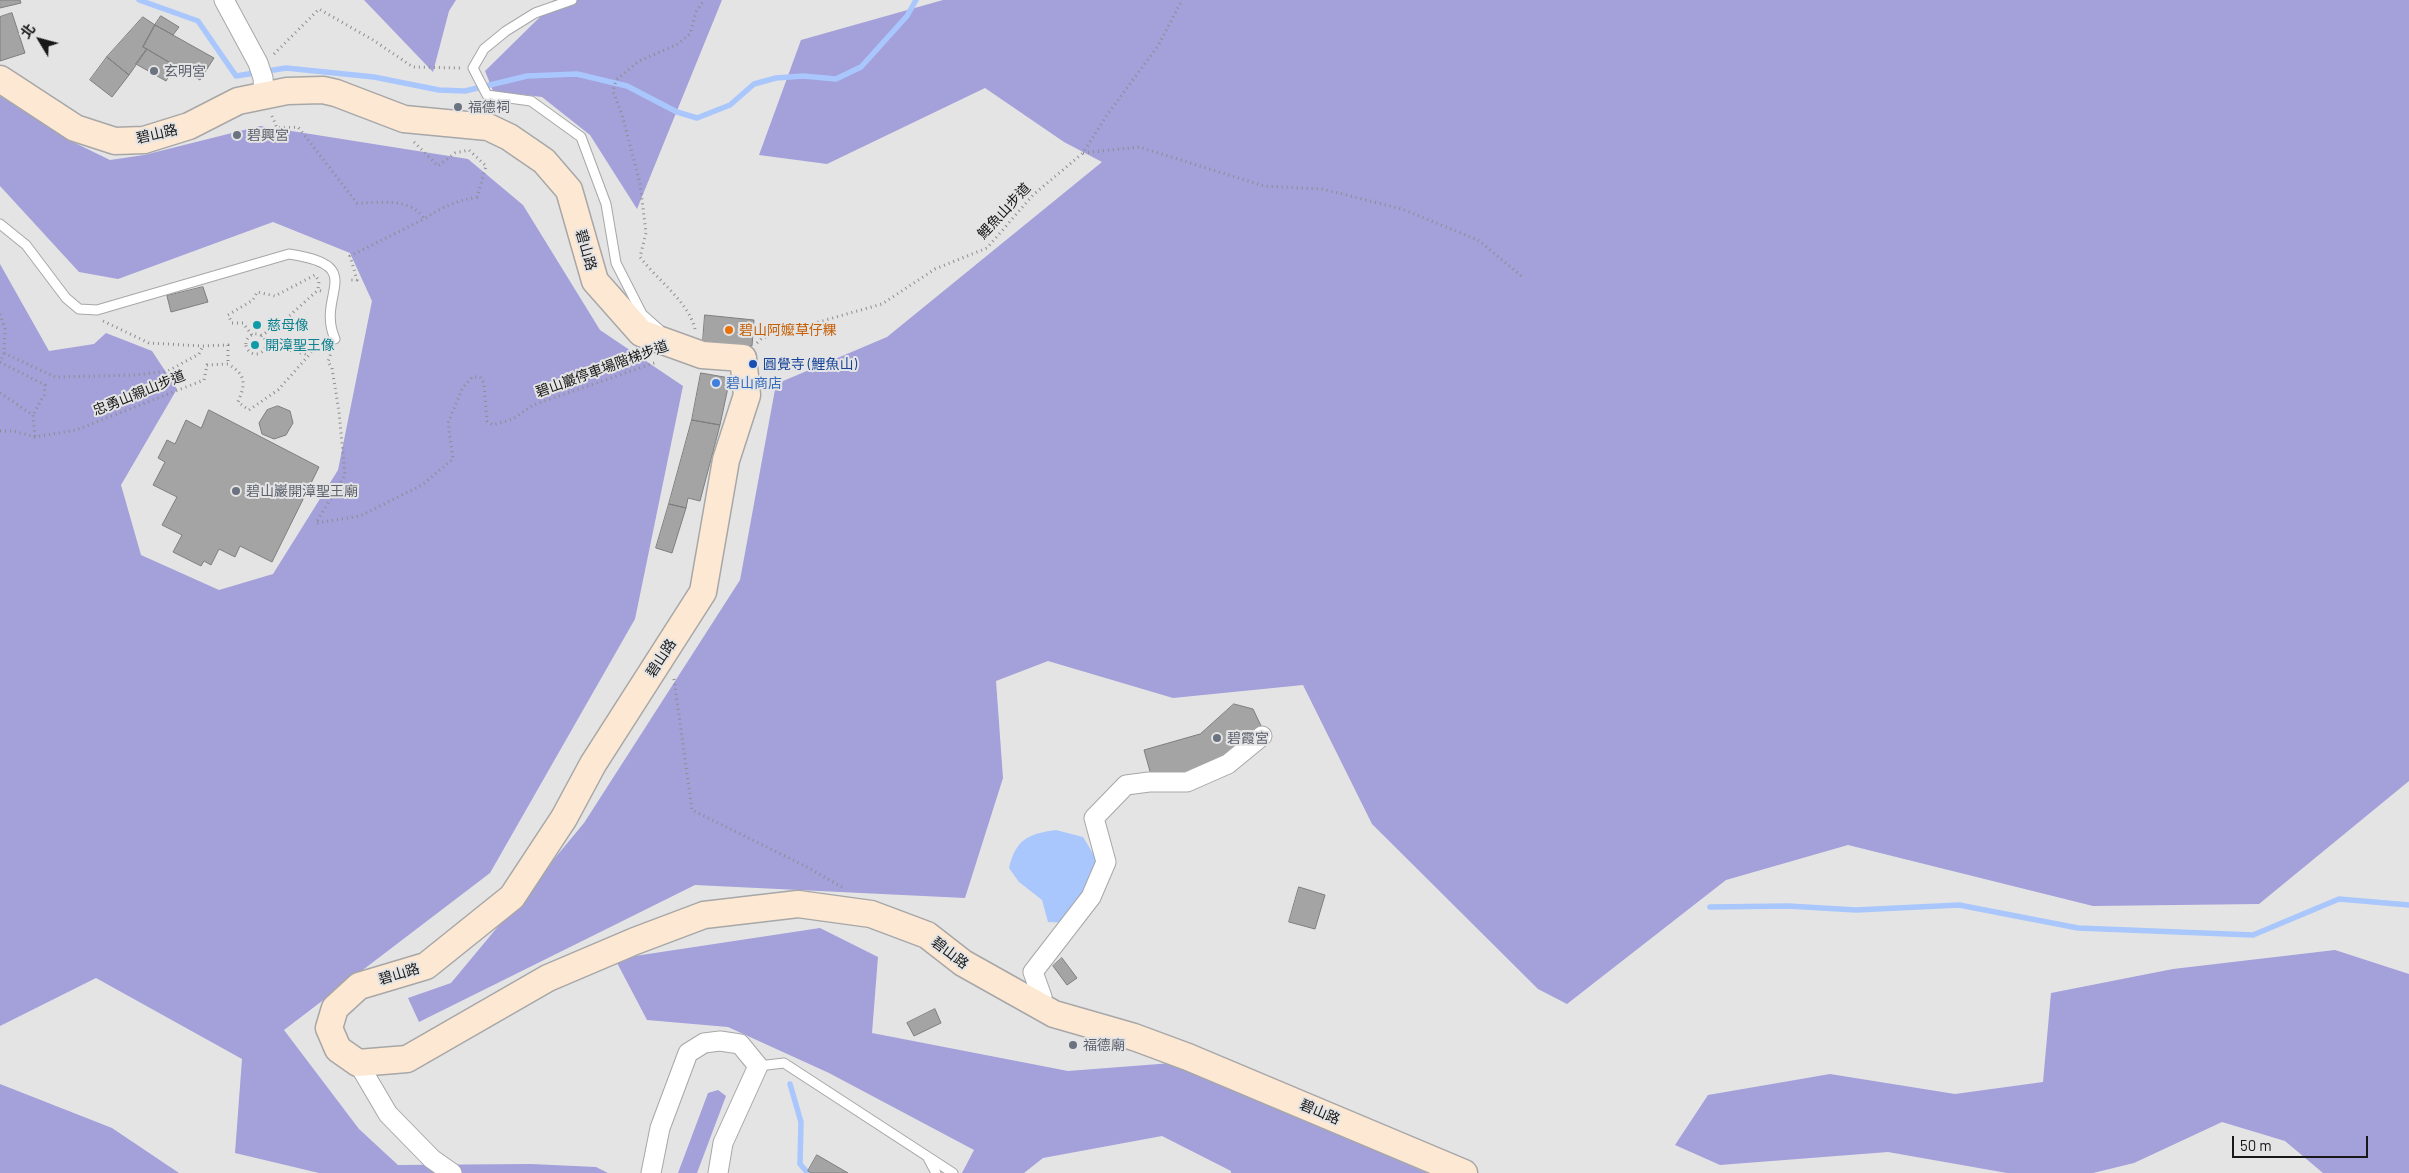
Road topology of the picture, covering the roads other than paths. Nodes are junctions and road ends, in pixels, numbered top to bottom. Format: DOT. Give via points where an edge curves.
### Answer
graph roads {
  1 [pos="224,0"];
  2 [pos="572,0"];
  3 [pos="0,79"];
  4 [pos="264,94"];
  5 [pos="0,224"];
  6 [pos="335,339"];
  7 [pos="690,351"];
  8 [pos="1262,736"];
  9 [pos="1041,1008"];
  10 [pos="358,1063"];
  11 [pos="758,1066"];
  12 [pos="928,1157"];
  13 [pos="452,1173"];
  14 [pos="651,1173"];
  15 [pos="718,1173"];
  16 [pos="936,1173"];
  17 [pos="953,1173"];
  18 [pos="1464,1173"];
  1 -- 4 [label="street" via="258,63"];
  2 -- 7 [label="lane" via="535,13 506,30 484,49 473,68 487,95 531,101 581,137 606,204 616,263 642,314"];
  3 -- 4 [label="street, 碧山路" via="75,128 115,141 144,140 189,126 238,101"];
  4 -- 7 [label="street, 碧山路" via="322,90 404,119 488,127 509,137 544,161 569,190 595,281 641,333"];
  5 -- 6 [label="lane" via="26,245 66,298 79,309 97,310 289,254 310,257 326,263 334,271 336,280 330,326"];
  7 -- 10 [label="street, 碧山路" via="743,358 747,395 726,460 703,592 512,897 426,966 359,986 335,1008 330,1028 338,1050"];
  8 -- 9 [label="street" via="1228,764 1187,782 1126,786 1094,818 1106,862 1091,897 1033,972 1042,997"];
  9 -- 10 [label="street, 碧山路" via="963,963 927,935 871,914 798,904 704,915 548,978 407,1059"];
  9 -- 18 [label="street, 碧山路" via="1188,1057"];
  10 -- 13 [label="street" via="388,1114 432,1159"];
  11 -- 12 [label="lane" via="784,1063"];
  11 -- 14 [label="street" via="740,1044 704,1043 688,1053 660,1128"];
  11 -- 15 [label="street" via="723,1143"];
  12 -- 16 [label="lane"];
  12 -- 17 [label="lane"];
}
